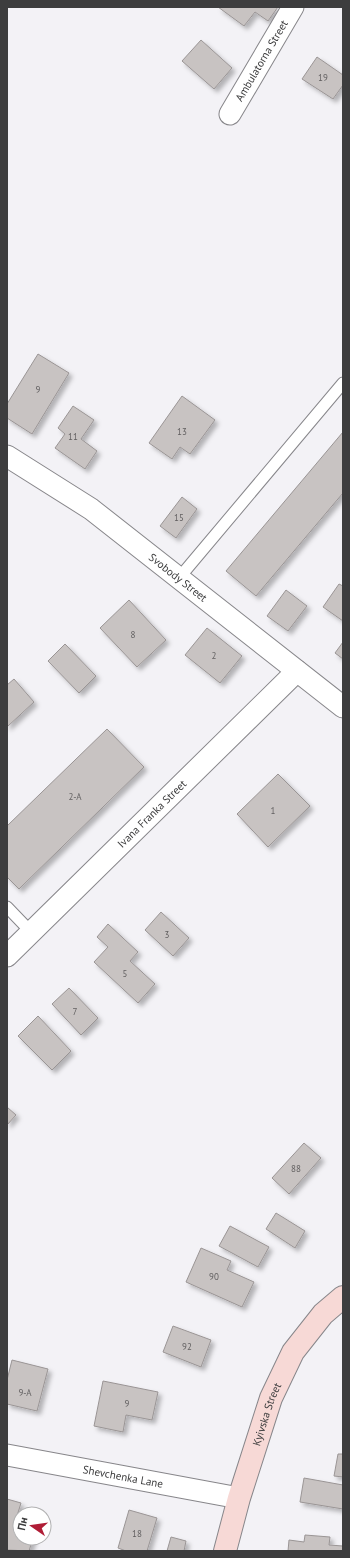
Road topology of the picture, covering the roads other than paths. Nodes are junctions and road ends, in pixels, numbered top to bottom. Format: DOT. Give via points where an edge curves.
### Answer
graph roads {
  1 [pos="293,7"];
  2 [pos="230,114"];
  3 [pos="343,383"];
  4 [pos="7,456"];
  5 [pos="179,578"];
  6 [pos="297,671"];
  7 [pos="343,707"];
  8 [pos="7,907"];
  9 [pos="31,932"];
  10 [pos="7,956"];
  11 [pos="343,1297"];
  12 [pos="7,1455"];
  13 [pos="239,1498"];
  14 [pos="225,1551"];
  1 -- 2 [label="street, Ambulatorna Street"];
  3 -- 5 [label="lane"];
  4 -- 5 [label="street, Svobody Street" via="91,508"];
  5 -- 6 [label="street, Svobody Street"];
  6 -- 7 [label="street, Svobody Street"];
  6 -- 9 [label="street, Ivana Franka Street"];
  8 -- 9 [label="lane"];
  9 -- 10 [label="street, Ivana Franka Street"];
  11 -- 13 [label="street, Kyivska Street" via="323,1314 293,1352 271,1398"];
  12 -- 13 [label="street, Shevchenka Lane"];
  13 -- 14 [label="street, Kyivska Street"];
}
